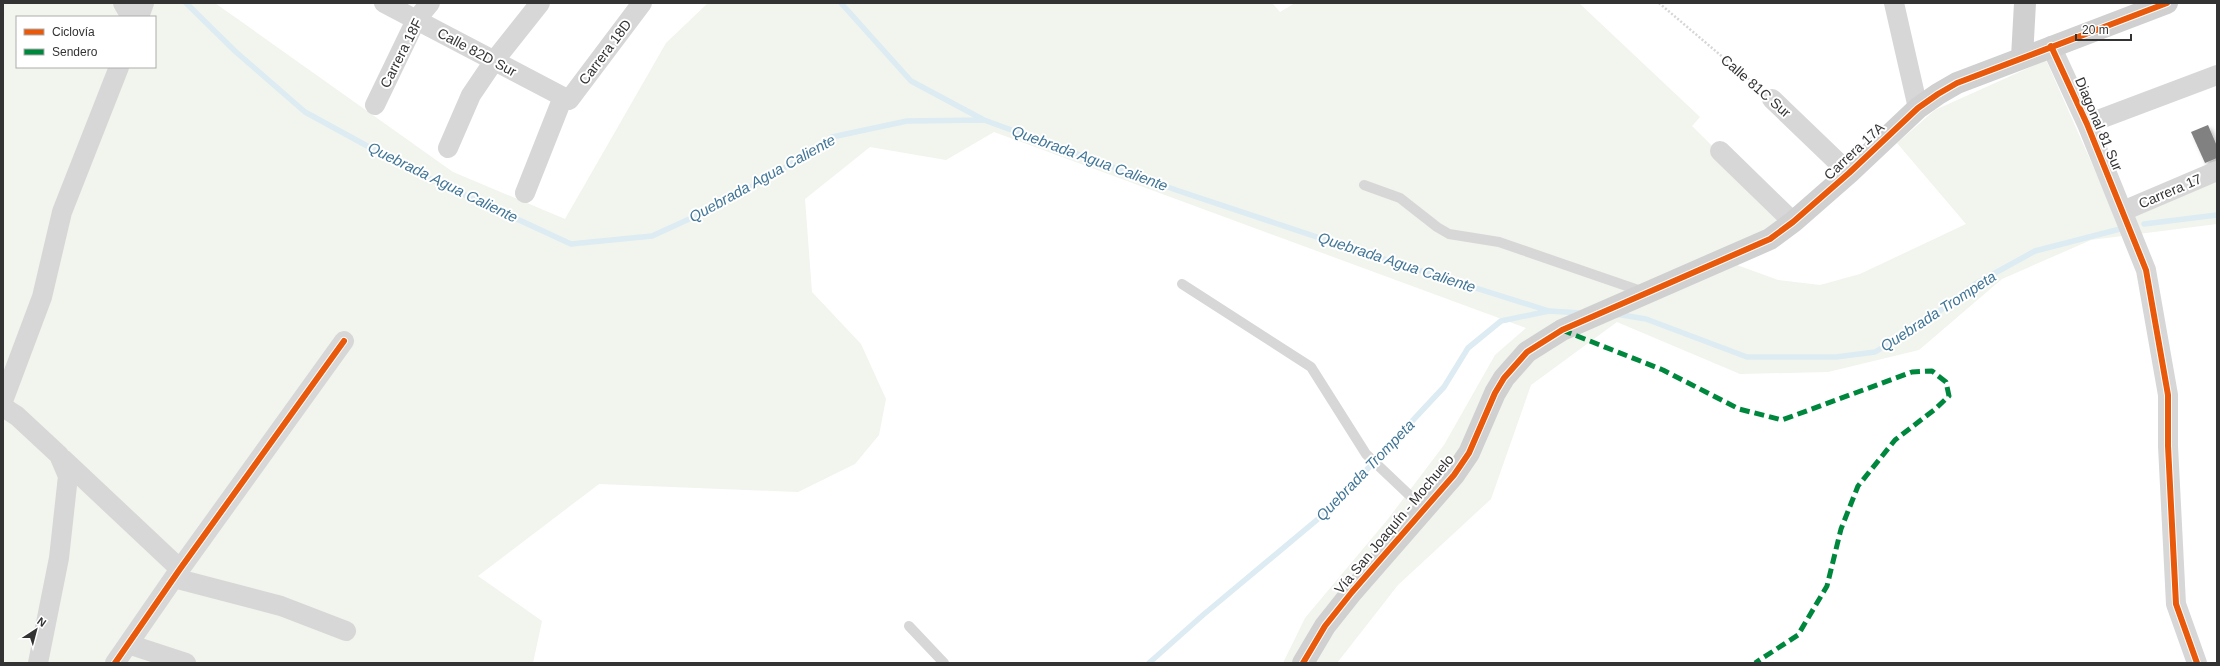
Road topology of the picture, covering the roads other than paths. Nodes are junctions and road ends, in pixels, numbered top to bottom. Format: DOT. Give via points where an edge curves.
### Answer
graph roads {
  1 [pos="123,3"];
  2 [pos="144,3"];
  3 [pos="384,3"];
  4 [pos="430,3"];
  5 [pos="540,3"];
  6 [pos="641,3"];
  7 [pos="1894,3"];
  8 [pos="2025,3"];
  9 [pos="2167,3"];
  10 [pos="130,16"];
  11 [pos="139,16"];
  12 [pos="416,20"];
  13 [pos="2051,46"];
  14 [pos="2022,58"];
  15 [pos="494,61"];
  16 [pos="119,68"];
  17 [pos="2217,75"];
  18 [pos="566,99"];
  19 [pos="1772,99"];
  20 [pos="375,105"];
  21 [pos="1918,108"];
  22 [pos="2087,124"];
  23 [pos="448,148"];
  24 [pos="1720,151"];
  25 [pos="2217,172"];
  26 [pos="1849,173"];
  27 [pos="1364,185"];
  28 [pos="525,193"];
  29 [pos="2123,211"];
  30 [pos="1793,222"];
  31 [pos="1182,284"];
  32 [pos="1647,293"];
  33 [pos="1562,330"];
  34 [pos="344,341"];
  35 [pos="3,401"];
  36 [pos="3,407"];
  37 [pos="59,455"];
  38 [pos="1425,510"];
  39 [pos="177,573"];
  40 [pos="909,626"];
  41 [pos="346,631"];
  42 [pos="128,644"];
  43 [pos="38,663"];
  44 [pos="115,663"];
  45 [pos="186,663"];
  46 [pos="944,663"];
  47 [pos="1303,663"];
  48 [pos="2197,663"];
  1 -- 10 [label="street"];
  2 -- 11 [label="street"];
  3 -- 12 [label="street, Calle 82D Sur"];
  4 -- 12 [label="street, Carrera 18F"];
  5 -- 15 [label="street"];
  6 -- 18 [label="street, Carrera 18D"];
  7 -- 21 [label="street"];
  8 -- 14 [label="street"];
  9 -- 13 [label="street, Carrera 17A"];
  12 -- 15 [label="street, Calle 82D Sur"];
  12 -- 20 [label="street, Carrera 18F"];
  13 -- 14 [label="street, Carrera 17A"];
  13 -- 22 [label="street, Diagonal 81 Sur"];
  14 -- 21 [label="street, Carrera 17A" via="1957,82"];
  15 -- 18 [label="street, Calle 82D Sur"];
  15 -- 23 [label="street" via="471,94"];
  16 -- 35 [label="street" via="62,212 42,297"];
  17 -- 22 [label="street"];
  18 -- 28 [label="street, Carrera 18D"];
  19 -- 26 [label="street, Calle 81C Sur"];
  21 -- 26 [label="street, Carrera 17A"];
  22 -- 29 [label="street, Diagonal 81 Sur"];
  24 -- 30 [label="street"];
  25 -- 29 [label="street, Carrera 17"];
  26 -- 30 [label="street, Carrera 17A"];
  27 -- 32 [label="lane" via="1400,198 1449,234 1499,242"];
  29 -- 48 [label="street, Diagonal 81 Sur" via="2146,270 2168,395 2176,604"];
  30 -- 32 [label="street, Carrera 17A" via="1770,239"];
  31 -- 38 [label="lane" via="1311,367 1366,454"];
  32 -- 33 [label="street, Carrera 17A"];
  33 -- 38 [label="street, Vía San Joaquín - Mochuelo" via="1527,352 1504,378 1469,453"];
  34 -- 39 [label="street"];
  36 -- 37 [label="street" via="17,416"];
  37 -- 39 [label="street"];
  37 -- 43 [label="street" via="68,476 59,558"];
  38 -- 47 [label="street, Vía San Joaquín - Mochuelo" via="1352,592 1325,626"];
  39 -- 41 [label="street" via="282,606"];
  39 -- 42 [label="street"];
  40 -- 46 [label="lane"];
  42 -- 44 [label="street"];
  42 -- 45 [label="street"];
}
